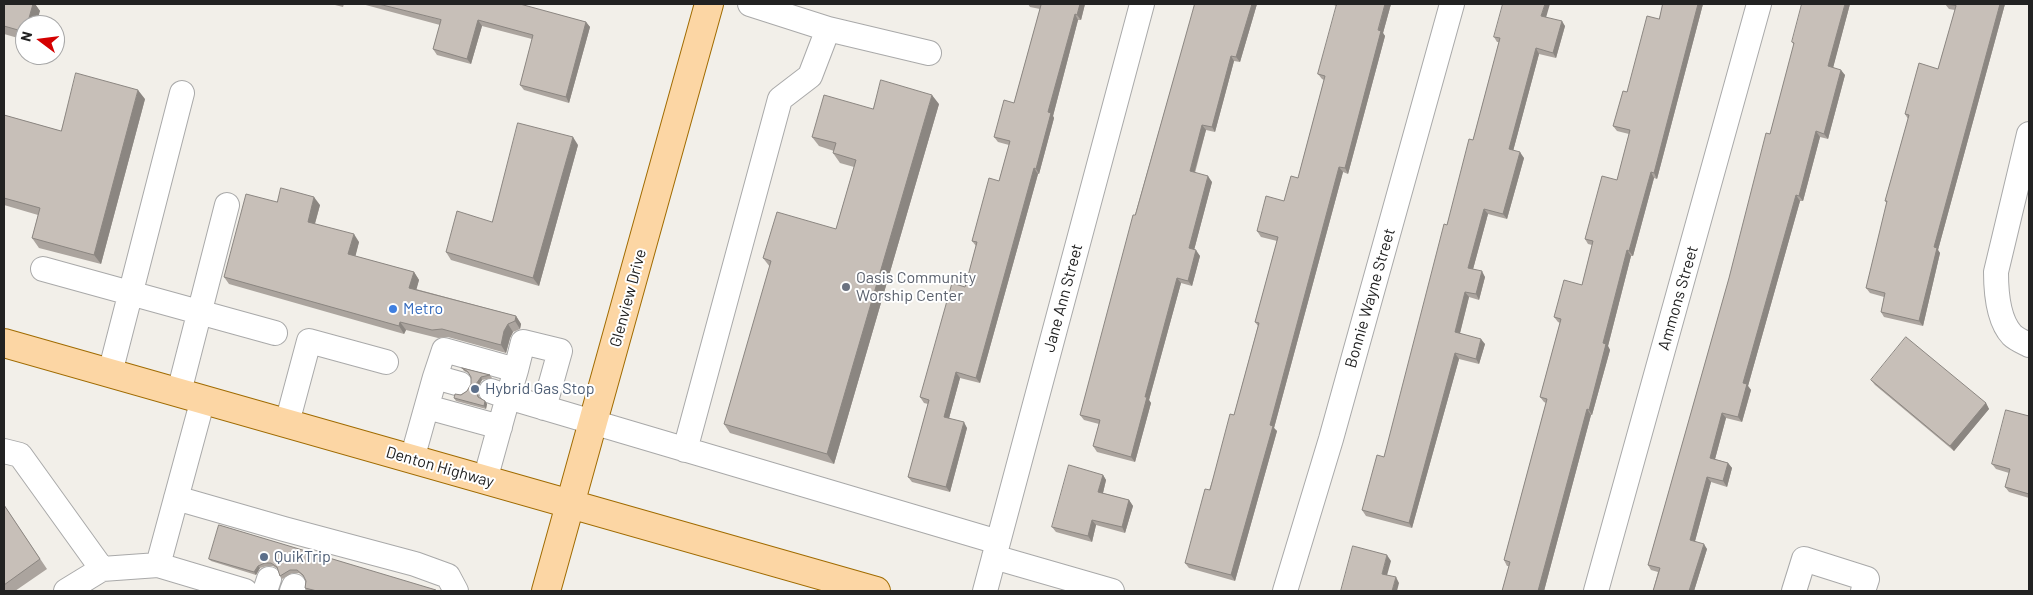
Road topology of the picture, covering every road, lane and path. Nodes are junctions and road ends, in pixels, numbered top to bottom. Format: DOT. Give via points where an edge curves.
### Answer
graph roads {
  1 [pos="709,4"];
  2 [pos="750,4"];
  3 [pos="1142,4"];
  4 [pos="1452,4"];
  5 [pos="1759,4"];
  6 [pos="828,29"];
  7 [pos="930,53"];
  8 [pos="182,93"];
  9 [pos="2029,134"];
  10 [pos="227,205"];
  11 [pos="43,269"];
  12 [pos="130,294"];
  13 [pos="199,313"];
  14 [pos="275,333"];
  15 [pos="4,343"];
  16 [pos="2029,345"];
  17 [pos="386,362"];
  18 [pos="516,370"];
  19 [pos="110,373"];
  20 [pos="435,377"];
  21 [pos="460,384"];
  22 [pos="500,394"];
  23 [pos="191,396"];
  24 [pos="427,407"];
  25 [pos="544,408"];
  26 [pos="593,422"];
  27 [pos="286,423"];
  28 [pos="500,428"];
  29 [pos="685,450"];
  30 [pos="4,451"];
  31 [pos="412,459"];
  32 [pos="485,480"];
  33 [pos="176,498"];
  34 [pos="570,505"];
  35 [pos="996,549"];
  36 [pos="158,566"];
  37 [pos="102,569"];
  38 [pos="241,583"];
  39 [pos="839,586"];
  40 [pos="74,589"];
  41 [pos="456,591"];
  42 [pos="546,591"];
  43 [pos="876,591"];
  44 [pos="985,591"];
  45 [pos="1112,591"];
  46 [pos="1285,591"];
  47 [pos="1596,591"];
  48 [pos="1794,591"];
  49 [pos="1863,591"];
  1 -- 26 [label="main road, Glenview Drive"];
  2 -- 6 [label="street"];
  3 -- 35 [label="street, Jane Ann Street"];
  4 -- 46 [label="street, Bonnie Wayne Street" via="1331,439"];
  5 -- 47 [label="street, Ammons Street"];
  6 -- 7 [label="street"];
  6 -- 29 [label="street" via="810,76 780,99"];
  8 -- 12 [label="street"];
  9 -- 16 [label="street" via="1996,272 1996,289 2002,318 2011,334"];
  10 -- 13 [label="street"];
  11 -- 12 [label="street"];
  12 -- 13 [label="street"];
  12 -- 19 [label="street"];
  13 -- 14 [label="street"];
  13 -- 23 [label="street"];
  15 -- 19 [label="main road, Denton Highway"];
  17 -- 27 [label="street" via="308,341"];
  18 -- 20 [label="street" via="444,350"];
  18 -- 22 [label="street"];
  18 -- 25 [label="street" via="523,342 560,351"];
  19 -- 23 [label="main road, Denton Highway"];
  20 -- 21 [label="street"];
  20 -- 24 [label="street"];
  22 -- 25 [label="street"];
  22 -- 28 [label="street"];
  23 -- 27 [label="main road, Denton Highway"];
  23 -- 33 [label="street"];
  24 -- 28 [label="street"];
  24 -- 31 [label="street"];
  25 -- 26 [label="street"];
  26 -- 29 [label="street"];
  26 -- 34 [label="main road, Glenview Drive"];
  27 -- 31 [label="main road, Denton Highway"];
  28 -- 32 [label="street"];
  29 -- 35 [label="street"];
  30 -- 37 [label="street" via="20,455"];
  31 -- 32 [label="main road, Denton Highway"];
  32 -- 34 [label="main road, Denton Highway"];
  33 -- 36 [label="street"];
  33 -- 41 [label="street" via="281,537 412,575 448,576"];
  34 -- 39 [label="main road, Denton Highway"];
  34 -- 42 [label="main road, Glenview Drive"];
  35 -- 44 [label="street, Jane Ann Street"];
  35 -- 45 [label="street"];
  36 -- 37 [label="street"];
  36 -- 38 [label="street"];
  37 -- 40 [label="street"];
  39 -- 43 [label="main road, Denton Highway"];
  48 -- 49 [label="street" via="1804,559 1867,579"];
}
